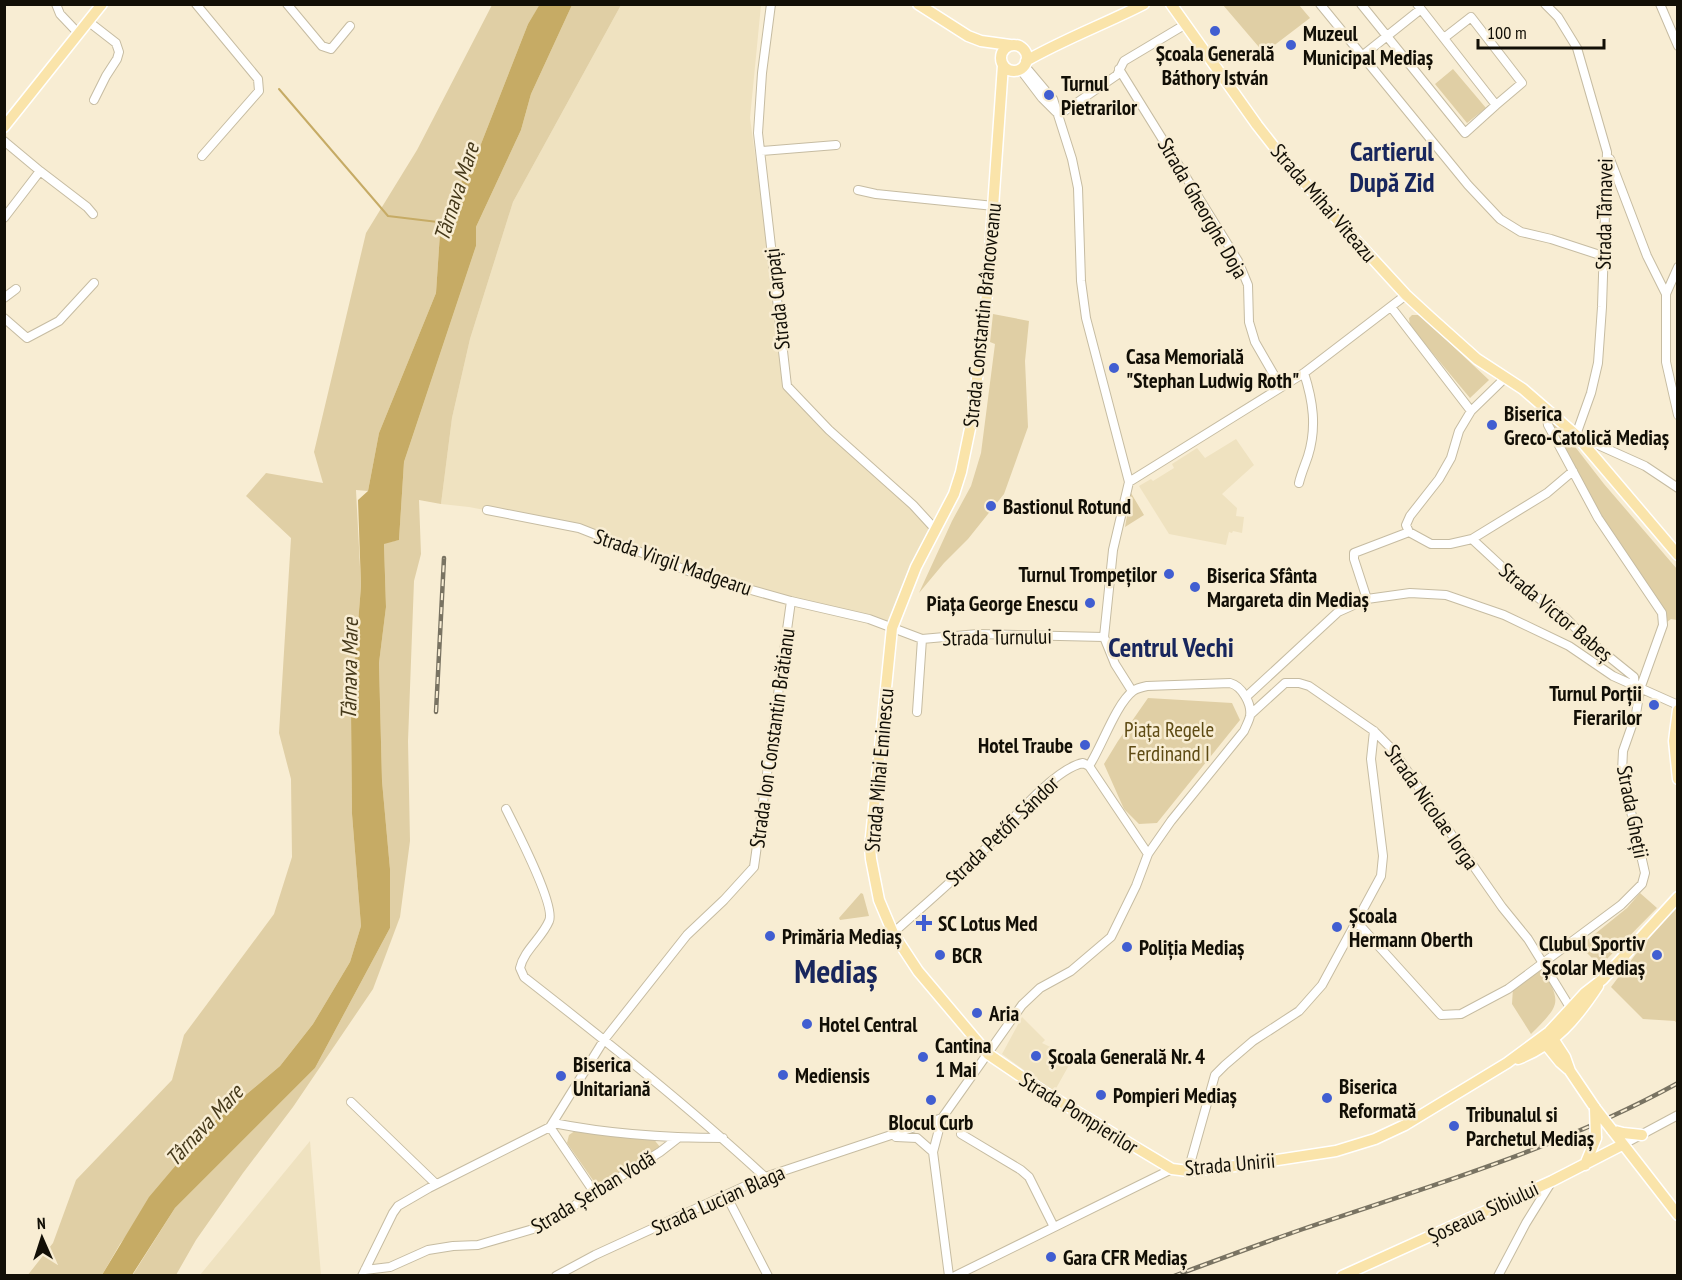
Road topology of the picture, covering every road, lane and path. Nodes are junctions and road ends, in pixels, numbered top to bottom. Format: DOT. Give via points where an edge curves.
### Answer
graph roads {
  1 [pos="56,4"];
  2 [pos="102,4"];
  3 [pos="287,4"];
  4 [pos="771,4"];
  5 [pos="918,4"];
  6 [pos="1144,4"];
  7 [pos="1171,4"];
  8 [pos="1320,4"];
  9 [pos="1360,4"];
  10 [pos="1545,4"];
  11 [pos="1660,4"];
  12 [pos="197,5"];
  13 [pos="1419,7"];
  14 [pos="89,22"];
  15 [pos="1186,24"];
  16 [pos="350,26"];
  17 [pos="79,34"];
  18 [pos="1386,36"];
  19 [pos="1444,38"];
  20 [pos="981,41"];
  21 [pos="1053,45"];
  22 [pos="1016,46"];
  23 [pos="1677,46"];
  24 [pos="1362,56"];
  25 [pos="1002,61"];
  26 [pos="1021,67"];
  27 [pos="1119,69"];
  28 [pos="1045,90"];
  29 [pos="1001,93"];
  30 [pos="1053,99"];
  31 [pos="94,100"];
  32 [pos="1496,105"];
  33 [pos="1059,115"];
  34 [pos="4,128"];
  35 [pos="4,141"];
  36 [pos="836,145"];
  37 [pos="761,151"];
  38 [pos="1607,152"];
  39 [pos="202,156"];
  40 [pos="40,171"];
  41 [pos="858,189"];
  42 [pos="994,206"];
  43 [pos="93,214"];
  44 [pos="4,218"];
  45 [pos="1604,256"];
  46 [pos="1654,269"];
  47 [pos="1676,270"];
  48 [pos="94,283"];
  49 [pos="16,289"];
  50 [pos="1666,294"];
  51 [pos="1406,295"];
  52 [pos="4,298"];
  53 [pos="1391,307"];
  54 [pos="4,318"];
  55 [pos="1304,373"];
  56 [pos="1506,376"];
  57 [pos="1281,387"];
  58 [pos="1545,408"];
  59 [pos="1472,411"];
  60 [pos="1677,415"];
  61 [pos="1575,435"];
  62 [pos="1573,471"];
  63 [pos="1130,482"];
  64 [pos="1299,483"];
  65 [pos="1677,488"];
  66 [pos="487,510"];
  67 [pos="936,530"];
  68 [pos="1409,532"];
  69 [pos="1472,539"];
  70 [pos="1677,555"];
  71 [pos="1367,599"];
  72 [pos="791,601"];
  73 [pos="892,628"];
  74 [pos="1104,637"];
  75 [pos="922,639"];
  76 [pos="1637,688"];
  77 [pos="1132,691"];
  78 [pos="1246,697"];
  79 [pos="1677,705"];
  80 [pos="1677,711"];
  81 [pos="917,712"];
  82 [pos="1251,714"];
  83 [pos="1374,731"];
  84 [pos="1089,766"];
  85 [pos="1677,779"];
  86 [pos="506,809"];
  87 [pos="1148,854"];
  88 [pos="1677,897"];
  89 [pos="1356,921"];
  90 [pos="893,933"];
  91 [pos="1544,962"];
  92 [pos="1603,979"];
  93 [pos="1571,1009"];
  94 [pos="1548,1039"];
  95 [pos="604,1040"];
  96 [pos="988,1054"];
  97 [pos="351,1102"];
  98 [pos="1595,1108"];
  99 [pos="1677,1115"];
  100 [pos="942,1118"];
  101 [pos="551,1125"];
  102 [pos="1612,1130"];
  103 [pos="961,1134"];
  104 [pos="1642,1135"];
  105 [pos="886,1137"];
  106 [pos="678,1138"];
  107 [pos="723,1138"];
  108 [pos="1622,1145"];
  109 [pos="933,1152"];
  110 [pos="1585,1165"];
  111 [pos="1172,1169"];
  112 [pos="1188,1171"];
  113 [pos="765,1177"];
  114 [pos="1552,1181"];
  115 [pos="436,1184"];
  116 [pos="594,1192"];
  117 [pos="726,1195"];
  118 [pos="1677,1215"];
  119 [pos="1054,1227"];
  120 [pos="364,1273"];
  121 [pos="556,1275"];
  122 [pos="768,1275"];
  123 [pos="949,1275"];
  124 [pos="955,1275"];
  125 [pos="1342,1275"];
  126 [pos="1498,1275"];
  1 -- 17 [label="street"];
  2 -- 14 [label="main road"];
  3 -- 16 [label="street" via="326,49 331,49"];
  4 -- 37 [label="street, Strada Carpați" via="759,108"];
  5 -- 20 [label="main road"];
  6 -- 21 [label="main road"];
  7 -- 15 [label="main road, Strada Mihai Viteazu"];
  8 -- 24 [label="street"];
  9 -- 18 [label="street"];
  10 -- 38 [label="street, Strada Târnavei" via="1577,48"];
  11 -- 23 [label="street"];
  12 -- 39 [label="street" via="260,86"];
  13 -- 18 [label="street"];
  13 -- 19 [label="street"];
  14 -- 17 [label="main road"];
  14 -- 31 [label="street" via="116,44 119,52"];
  15 -- 27 [label="street" via="1124,61"];
  15 -- 51 [label="main road, Strada Mihai Viteazu" via="1282,157"];
  17 -- 34 [label="main road"];
  18 -- 24 [label="street"];
  18 -- 32 [label="street" via="1465,133"];
  19 -- 32 [label="street"];
  19 -- 32 [label="street" via="1471,17 1522,83"];
  20 -- 22 [label="main road"];
  20 -- 25 [label="main road"];
  21 -- 22 [label="main road"];
  21 -- 26 [label="main road"];
  22 -- 25 [label="main road" via="1003,50"];
  22 -- 26 [label="main road" via="1026,53"];
  24 -- 45 [label="street" via="1500,219 1521,232"];
  25 -- 26 [label="main road"];
  25 -- 29 [label="main road, Strada Constantin Brâncoveanu"];
  26 -- 28 [label="street"];
  26 -- 29 [label="main road, Strada Constantin Brâncoveanu"];
  26 -- 33 [label="street"];
  27 -- 33 [label="street" via="1117,75"];
  27 -- 57 [label="street, Strada Gheorghe Doja" via="1238,261 1248,285 1255,342"];
  29 -- 42 [label="main road, Strada Constantin Brâncoveanu"];
  30 -- 33 [label="street"];
  33 -- 63 [label="street" via="1078,188 1086,318"];
  35 -- 40 [label="street"];
  36 -- 37 [label="street"];
  37 -- 67 [label="street, Strada Carpați" via="787,386"];
  38 -- 45 [label="street, Strada Târnavei"];
  38 -- 46 [label="street"];
  40 -- 43 [label="street"];
  40 -- 44 [label="street"];
  41 -- 42 [label="street"];
  42 -- 67 [label="main road, Strada Constantin Brâncoveanu" via="972,419 958,483"];
  45 -- 61 [label="street, Strada Târnavei" via="1598,363"];
  46 -- 47 [label="street"];
  46 -- 50 [label="street"];
  47 -- 50 [label="street"];
  48 -- 54 [label="street" via="59,321 27,338"];
  49 -- 52 [label="street"];
  50 -- 60 [label="street" via="1666,362"];
  51 -- 53 [label="street"];
  51 -- 56 [label="main road, Strada Mihai Viteazu" via="1477,359"];
  53 -- 55 [label="street"];
  53 -- 59 [label="street"];
  55 -- 57 [label="street"];
  55 -- 64 [label="street" via="1314,417"];
  56 -- 58 [label="main road, Strada Mihai Viteazu"];
  56 -- 59 [label="street"];
  57 -- 63 [label="street"];
  58 -- 61 [label="main road, Strada Mihai Viteazu"];
  58 -- 62 [label="street" via="1548,425"];
  59 -- 68 [label="street" via="1439,479 1410,516 1406,525"];
  61 -- 65 [label="street" via="1645,466"];
  61 -- 70 [label="main road, Strada Mihai Viteazu"];
  62 -- 69 [label="street" via="1547,493"];
  62 -- 76 [label="street" via="1598,518 1662,613 1664,626"];
  63 -- 74 [label="street" via="1113,550"];
  66 -- 72 [label="street, Strada Virgil Madgearu" via="579,528 701,576"];
  67 -- 73 [label="main road, Strada Mihai Eminescu" via="916,567"];
  68 -- 69 [label="street" via="1431,544"];
  68 -- 71 [label="street" via="1354,553"];
  69 -- 76 [label="street, Strada Victor Babeș" via="1526,589 1634,676"];
  71 -- 76 [label="street" via="1410,593 1446,595 1474,604 1569,646"];
  71 -- 78 [label="street" via="1338,612"];
  72 -- 73 [label="street, Strada Virgil Madgearu"];
  72 -- 95 [label="street, Strada Ion Constantin Brătianu" via="754,867 687,935"];
  73 -- 75 [label="street, Strada Turnului"];
  73 -- 90 [label="main road, Strada Mihai Eminescu" via="870,847 879,900"];
  74 -- 75 [label="street, Strada Turnului" via="978,634"];
  74 -- 77 [label="street"];
  75 -- 81 [label="street"];
  76 -- 79 [label="street"];
  76 -- 91 [label="street, Strada Gheții" via="1636,714 1622,772 1644,879 1621,905"];
  77 -- 78 [label="street" via="1147,686 1230,682"];
  77 -- 84 [label="street"];
  78 -- 82 [label="street"];
  80 -- 85 [label="main road"];
  82 -- 83 [label="street, Strada Nicolae Iorga" via="1285,683 1299,683 1310,686"];
  82 -- 87 [label="street" via="1244,731"];
  83 -- 89 [label="street" via="1371,759 1383,867"];
  83 -- 91 [label="street, Strada Nicolae Iorga" via="1392,748"];
  84 -- 87 [label="street"];
  84 -- 90 [label="street, Strada Petőfi Sándor" via="1083,763 1068,768 1046,786"];
  86 -- 95 [label="street" via="550,910 549,922 521,960 520,968 524,977"];
  87 -- 96 [label="street" via="1111,937 1022,1005"];
  88 -- 92 [label="main road"];
  89 -- 91 [label="street" via="1441,1015 1461,1014 1481,1005"];
  89 -- 112 [label="street" via="1311,999 1253,1041 1213,1081"];
  90 -- 96 [label="main road, Strada Mihai Eminescu" via="918,971"];
  91 -- 93 [label="street, Strada Nicolae Iorga"];
  92 -- 93 [label="main road"];
  92 -- 94 [label="main road" via="1566,1029"];
  93 -- 94 [label="main road"];
  94 -- 98 [label="main road" via="1565,1057"];
  94 -- 112 [label="main road, Strada Unirii" via="1405,1125 1361,1144 1245,1166"];
  95 -- 101 [label="street, Strada Ion Constantin Brătianu"];
  95 -- 107 [label="street"];
  96 -- 100 [label="street"];
  96 -- 111 [label="main road, Strada Pompierilor"];
  97 -- 115 [label="street"];
  98 -- 102 [label="main road, bridge"];
  98 -- 110 [label="main road, bridge" via="1596,1138"];
  99 -- 104 [label="street"];
  100 -- 105 [label="street, Strada Lucian Blaga"];
  100 -- 109 [label="street"];
  101 -- 106 [label="street"];
  101 -- 115 [label="street"];
  101 -- 116 [label="street"];
  102 -- 104 [label="main road"];
  102 -- 108 [label="main road"];
  103 -- 119 [label="street" via="1029,1177"];
  104 -- 108 [label="street"];
  105 -- 109 [label="street, Strada Lucian Blaga" via="917,1138"];
  105 -- 113 [label="street, Strada Lucian Blaga"];
  106 -- 107 [label="street"];
  106 -- 116 [label="street, Strada Șerban Vodă"];
  107 -- 113 [label="street"];
  108 -- 110 [label="main road, Șoseaua Sibiului"];
  108 -- 118 [label="main road"];
  109 -- 123 [label="street"];
  110 -- 114 [label="main road, Șoseaua Sibiului"];
  111 -- 112 [label="main road, Strada Unirii"];
  111 -- 119 [label="street, Strada Unirii"];
  113 -- 117 [label="street, Strada Lucian Blaga"];
  114 -- 125 [label="main road, Șoseaua Sibiului"];
  114 -- 126 [label="street"];
  115 -- 120 [label="street" via="398,1206"];
  116 -- 120 [label="street, Strada Șerban Vodă" via="540,1227 478,1245 421,1251 390,1268"];
  117 -- 121 [label="street, Strada Lucian Blaga"];
  117 -- 122 [label="street"];
  119 -- 124 [label="street, Strada Unirii"];
}
